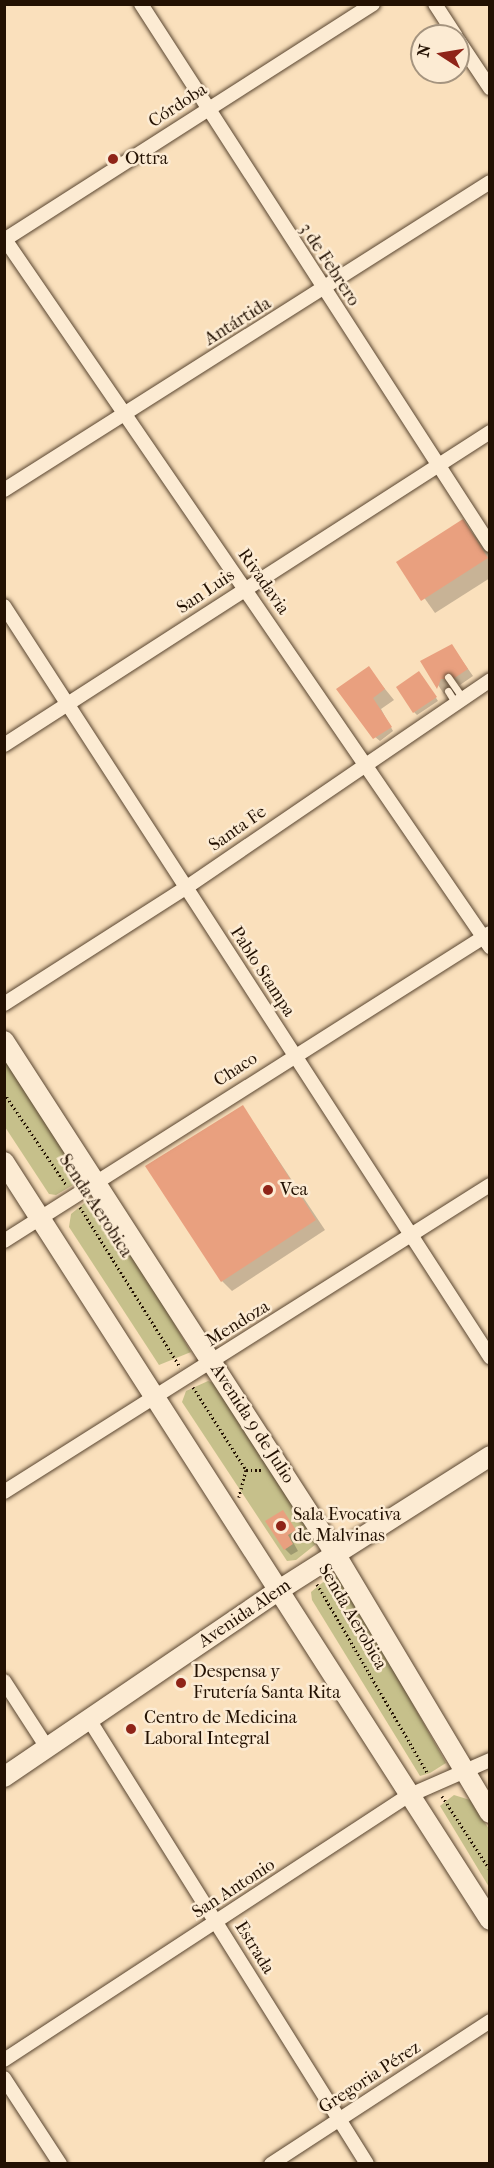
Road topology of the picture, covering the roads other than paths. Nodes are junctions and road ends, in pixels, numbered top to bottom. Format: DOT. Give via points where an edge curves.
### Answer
graph roads {
  1 [pos="141,4"];
  2 [pos="373,4"];
  3 [pos="435,4"];
  4 [pos="448,24"];
  5 [pos="470,58"];
  6 [pos="489,88"];
  7 [pos="208,109"];
  8 [pos="489,182"];
  9 [pos="5,239"];
  10 [pos="324,290"];
  11 [pos="125,414"];
  12 [pos="489,432"];
  13 [pos="437,466"];
  14 [pos="4,490"];
  15 [pos="489,545"];
  16 [pos="245,587"];
  17 [pos="4,606"];
  18 [pos="448,677"];
  19 [pos="489,680"];
  20 [pos="455,697"];
  21 [pos="69,706"];
  22 [pos="4,745"];
  23 [pos="366,763"];
  24 [pos="187,887"];
  25 [pos="487,939"];
  26 [pos="4,1004"];
  27 [pos="4,1041"];
  28 [pos="294,1054"];
  29 [pos="4,1162"];
  30 [pos="96,1181"];
  31 [pos="489,1185"];
  32 [pos="39,1218"];
  33 [pos="412,1235"];
  34 [pos="4,1241"];
  35 [pos="489,1357"];
  36 [pos="212,1361"];
  37 [pos="156,1395"];
  38 [pos="489,1456"];
  39 [pos="4,1492"];
  40 [pos="336,1555"];
  41 [pos="276,1592"];
  42 [pos="4,1681"];
  43 [pos="90,1721"];
  44 [pos="48,1749"];
  45 [pos="489,1760"];
  46 [pos="465,1775"];
  47 [pos="4,1777"];
  48 [pos="408,1796"];
  49 [pos="489,1814"];
  50 [pos="489,1920"];
  51 [pos="217,1922"];
  52 [pos="489,2021"];
  53 [pos="4,2060"];
  54 [pos="4,2078"];
  55 [pos="339,2120"];
  56 [pos="60,2163"];
  57 [pos="270,2163"];
  58 [pos="367,2163"];
  1 -- 7 [label="street, 3 de Febrero"];
  2 -- 7 [label="street, Córdoba"];
  3 -- 4 [label="street"];
  5 -- 6 [label="street"];
  7 -- 9 [label="street, Córdoba"];
  7 -- 10 [label="street, 3 de Febrero"];
  8 -- 10 [label="street, Antártida"];
  9 -- 11 [label="street, Rivadavia"];
  10 -- 11 [label="street, Antártida"];
  10 -- 13 [label="street, 3 de Febrero"];
  11 -- 14 [label="street, Antártida"];
  11 -- 16 [label="street, Rivadavia"];
  12 -- 13 [label="street, San Luis"];
  13 -- 15 [label="street, 3 de Febrero"];
  13 -- 16 [label="street, San Luis"];
  16 -- 21 [label="street, San Luis"];
  16 -- 23 [label="street, Rivadavia"];
  17 -- 21 [label="street, Pablo Stampa"];
  18 -- 20 [label="lane"];
  19 -- 20 [label="street, Santa Fe"];
  20 -- 23 [label="street, Santa Fe"];
  21 -- 22 [label="street, San Luis"];
  21 -- 24 [label="street, Pablo Stampa"];
  23 -- 24 [label="street, Santa Fe"];
  23 -- 25 [label="street, Rivadavia"];
  24 -- 26 [label="street, Santa Fe"];
  24 -- 28 [label="street, Pablo Stampa"];
  25 -- 28 [label="street, Chaco"];
  27 -- 30 [label="main road, Avenida 9 de Julio"];
  28 -- 30 [label="street, Chaco"];
  28 -- 33 [label="street, Pablo Stampa"];
  29 -- 32 [label="main road"];
  30 -- 32 [label="street, Chaco"];
  30 -- 36 [label="main road, Avenida 9 de Julio"];
  31 -- 33 [label="street, Mendoza"];
  32 -- 34 [label="street, Chaco"];
  32 -- 37 [label="main road"];
  33 -- 35 [label="street, Pablo Stampa"];
  33 -- 36 [label="street, Mendoza"];
  36 -- 37 [label="street, Mendoza"];
  36 -- 40 [label="main road, Avenida 9 de Julio"];
  37 -- 39 [label="street, Mendoza"];
  37 -- 41 [label="main road"];
  38 -- 40 [label="main road, Avenida Alem"];
  40 -- 41 [label="main road, Avenida Alem"];
  40 -- 46 [label="main road, Avenida 9 de Julio"];
  41 -- 43 [label="main road, Avenida Alem"];
  41 -- 48 [label="main road"];
  42 -- 44 [label="street"];
  43 -- 44 [label="main road, Avenida Alem"];
  43 -- 51 [label="street, Estrada"];
  44 -- 47 [label="main road, Avenida Alem"];
  45 -- 46 [label="street, San Antonio"];
  46 -- 48 [label="street, San Antonio"];
  46 -- 49 [label="main road, Avenida 9 de Julio"];
  48 -- 50 [label="main road"];
  48 -- 51 [label="street, San Antonio"];
  51 -- 53 [label="street, San Antonio"];
  51 -- 55 [label="street, Estrada"];
  52 -- 55 [label="street, Gregoria Pérez"];
  54 -- 56 [label="street"];
  55 -- 57 [label="street, Gregoria Pérez"];
  55 -- 58 [label="street, Estrada"];
}
